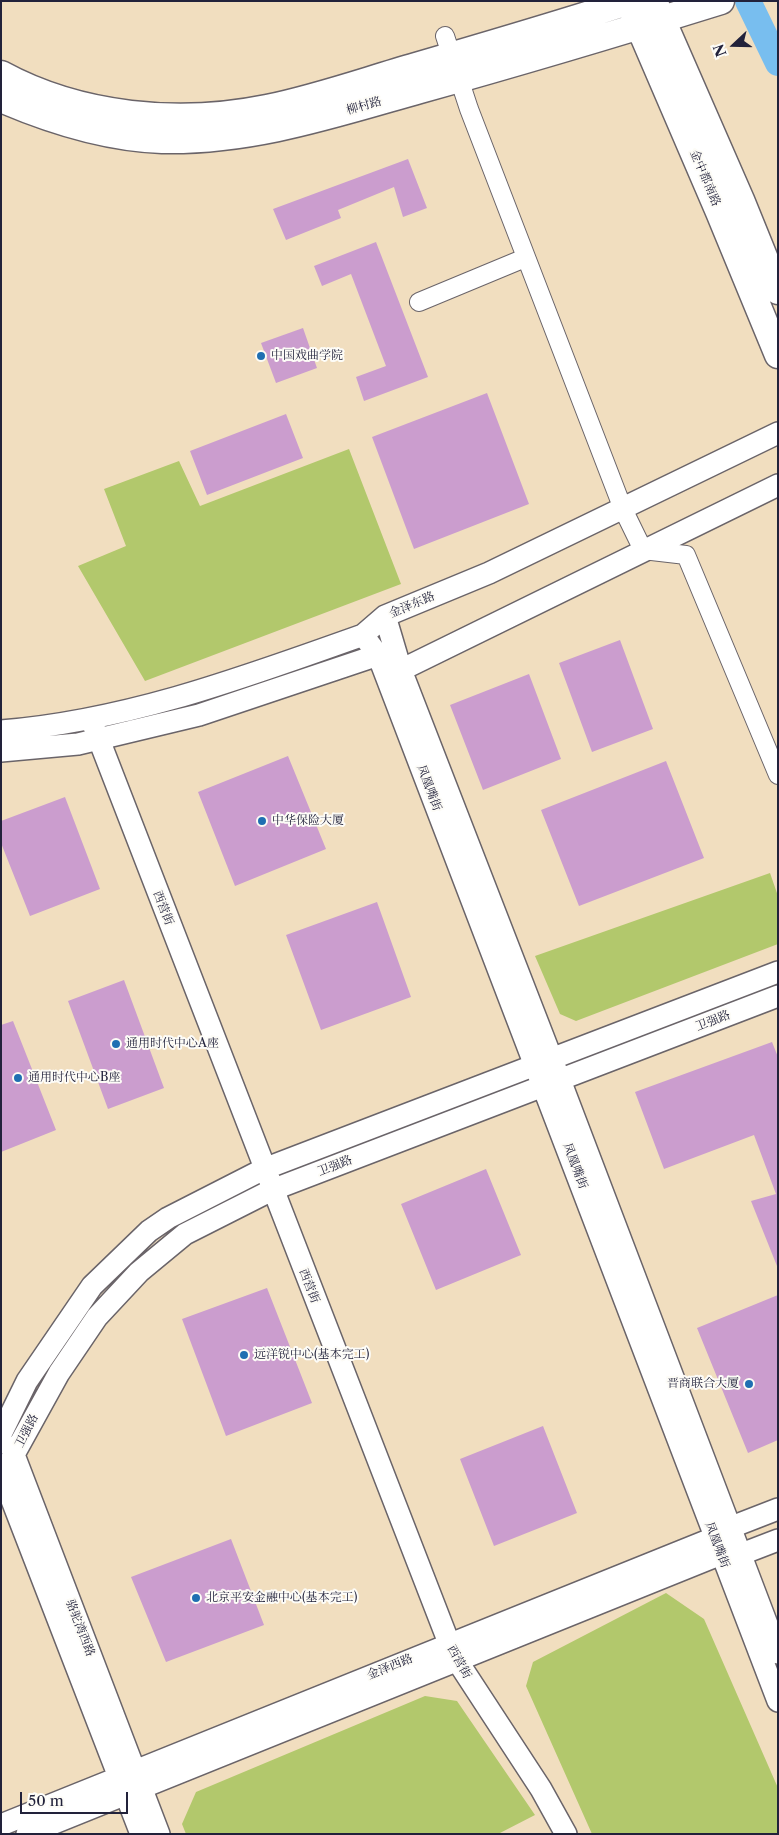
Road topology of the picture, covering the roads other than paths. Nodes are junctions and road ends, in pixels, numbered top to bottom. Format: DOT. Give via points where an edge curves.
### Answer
graph roads {
  1 [pos="629,1"];
  2 [pos="715,3"];
  3 [pos="652,16"];
  4 [pos="451,57"];
  5 [pos="1,74"];
  6 [pos="1,99"];
  7 [pos="525,258"];
  8 [pos="778,291"];
  9 [pos="419,302"];
  10 [pos="778,355"];
  11 [pos="778,433"];
  12 [pos="778,485"];
  13 [pos="623,509"];
  14 [pos="643,550"];
  15 [pos="386,616"];
  16 [pos="363,635"];
  17 [pos="378,655"];
  18 [pos="401,670"];
  19 [pos="91,719"];
  20 [pos="1,731"];
  21 [pos="98,740"];
  22 [pos="1,752"];
  23 [pos="778,775"];
  24 [pos="778,972"];
  25 [pos="778,996"];
  26 [pos="544,1062"];
  27 [pos="552,1083"];
  28 [pos="264,1169"];
  29 [pos="272,1190"];
  30 [pos="2,1428"];
  31 [pos="5,1471"];
  32 [pos="778,1509"];
  33 [pos="778,1540"];
  34 [pos="726,1544"];
  35 [pos="452,1651"];
  36 [pos="778,1653"];
  37 [pos="778,1701"];
  38 [pos="130,1782"];
  39 [pos="1,1825"];
  40 [pos="27,1834"];
  41 [pos="141,1834"];
  42 [pos="159,1834"];
  43 [pos="566,1834"];
  1 -- 3 [label="main road, 金中都南路"];
  1 -- 4 [label="main road, 柳村路"];
  2 -- 3 [label="main road, 柳村路"];
  3 -- 4 [label="main road, 柳村路"];
  3 -- 8 [label="main road, 金中都南路" via="741,200"];
  3 -- 10 [label="main road, 金中都南路" via="719,212"];
  4 -- 5 [label="main road, 柳村路" via="268,108 185,117 102,109 23,86"];
  4 -- 6 [label="main road, 柳村路" via="296,126 248,135 161,140 92,130 47,118"];
  4 -- 7 [label="street"];
  7 -- 9 [label="street"];
  7 -- 13 [label="street"];
  11 -- 13 [label="street, 金泽东路"];
  12 -- 14 [label="street"];
  13 -- 14 [label="street"];
  13 -- 15 [label="street, 金泽东路" via="489,573"];
  14 -- 18 [label="street"];
  14 -- 23 [label="street" via="686,555"];
  15 -- 16 [label="street, 金泽东路"];
  15 -- 18 [label="street, 凤凰嘴街"];
  16 -- 17 [label="street, 凤凰嘴街"];
  16 -- 19 [label="street, 金泽东路" via="224,685"];
  17 -- 18 [label="street"];
  17 -- 21 [label="street" via="237,704"];
  17 -- 26 [label="street, 凤凰嘴街"];
  18 -- 26 [label="street, 凤凰嘴街"];
  19 -- 20 [label="street, 金泽东路"];
  19 -- 21 [label="street, 西营街"];
  21 -- 22 [label="street" via="56,748"];
  21 -- 28 [label="street, 西营街"];
  24 -- 26 [label="street, 卫强路"];
  25 -- 27 [label="street, 卫强路"];
  26 -- 27 [label="street, 凤凰嘴街"];
  26 -- 28 [label="street, 卫强路"];
  27 -- 29 [label="street, 卫强路"];
  27 -- 34 [label="street, 凤凰嘴街"];
  28 -- 29 [label="street, 西营街"];
  28 -- 30 [label="street, 卫强路" via="168,1218 118,1260 74,1310 27,1381"];
  29 -- 31 [label="street, 卫强路" via="185,1234 115,1296 59,1373"];
  29 -- 35 [label="street, 西营街"];
  30 -- 31 [label="street, 骆驼湾西路"];
  31 -- 38 [label="street, 骆驼湾西路"];
  32 -- 34 [label="street, 金泽西路"];
  33 -- 34 [label="street, 金泽西路"];
  34 -- 35 [label="street, 金泽西路"];
  34 -- 36 [label="street, 凤凰嘴街"];
  34 -- 37 [label="street, 凤凰嘴街"];
  35 -- 38 [label="street, 金泽西路"];
  35 -- 43 [label="street, 西营街"];
  38 -- 39 [label="street, 金泽西路"];
  38 -- 40 [label="street, 金泽西路"];
  38 -- 41 [label="street, 骆驼湾西路"];
  38 -- 42 [label="street, 骆驼湾西路"];
}
